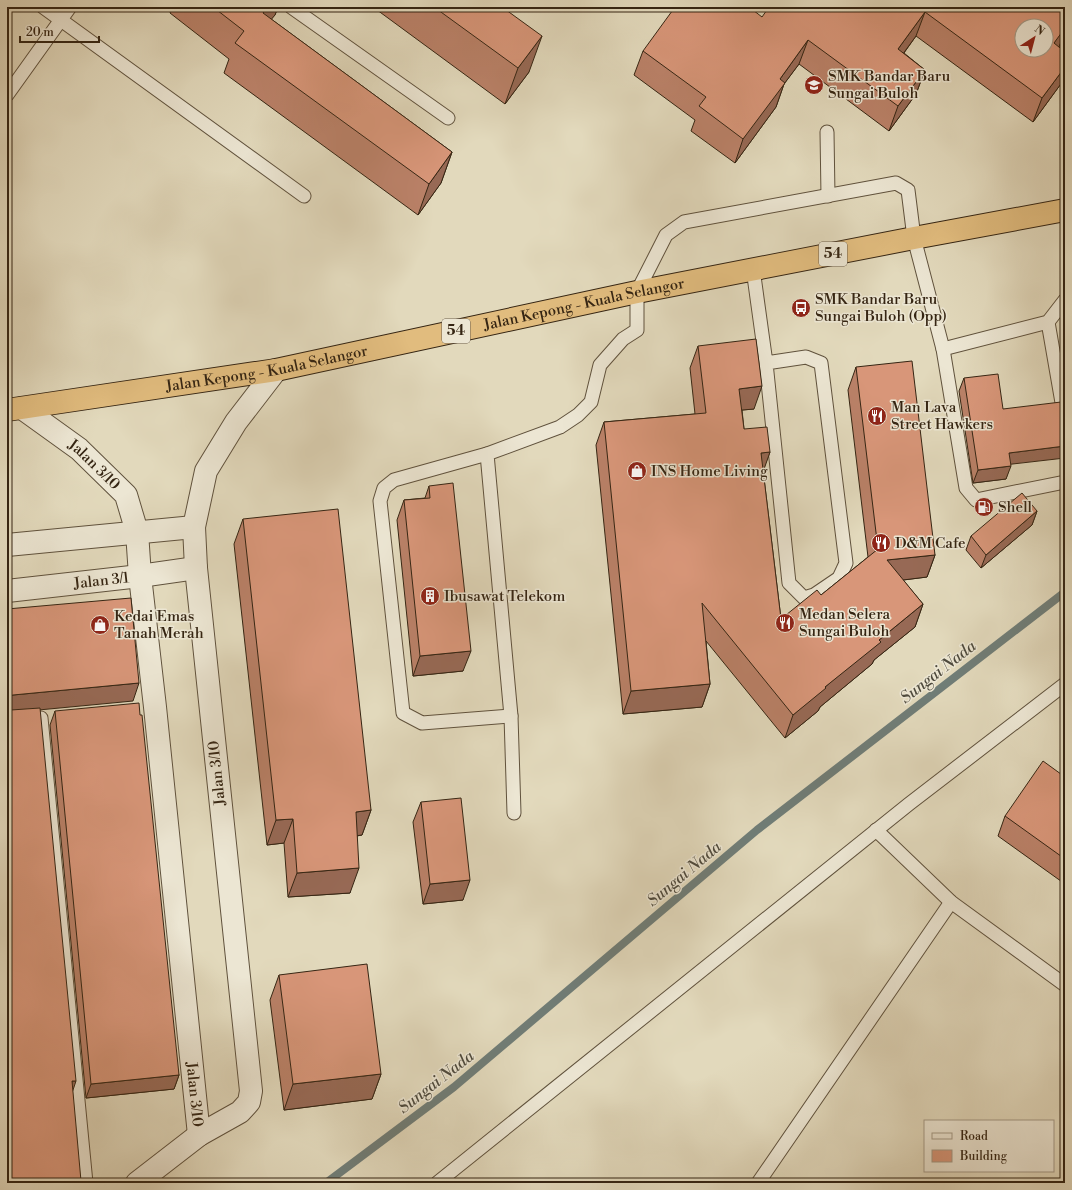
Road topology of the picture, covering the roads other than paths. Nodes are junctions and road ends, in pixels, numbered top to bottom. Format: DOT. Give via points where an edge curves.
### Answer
graph roads {
  1 [pos="43,7"];
  2 [pos="70,7"];
  3 [pos="291,7"];
  4 [pos="61,20"];
  5 [pos="7,95"];
  6 [pos="448,118"];
  7 [pos="827,132"];
  8 [pos="304,196"];
  9 [pos="828,196"];
  10 [pos="1065,210"];
  11 [pos="914,238"];
  12 [pos="753,269"];
  13 [pos="637,292"];
  14 [pos="1065,300"];
  15 [pos="1048,322"];
  16 [pos="943,349"];
  17 [pos="766,363"];
  18 [pos="276,370"];
  19 [pos="15,409"];
  20 [pos="1065,420"];
  21 [pos="487,454"];
  22 [pos="1065,482"];
  23 [pos="194,527"];
  24 [pos="137,532"];
  25 [pos="7,545"];
  26 [pos="196,568"];
  27 [pos="140,576"];
  28 [pos="7,591"];
  29 [pos="1065,684"];
  30 [pos="56,716"];
  31 [pos="511,716"];
  32 [pos="41,718"];
  33 [pos="28,719"];
  34 [pos="514,813"];
  35 [pos="876,830"];
  36 [pos="951,902"];
  37 [pos="1065,985"];
  38 [pos="199,1135"];
  39 [pos="86,1183"];
  40 [pos="137,1183"];
  41 [pos="437,1183"];
  42 [pos="758,1183"];
  1 -- 4 [label="lane"];
  2 -- 4 [label="lane"];
  3 -- 6 [label="lane"];
  4 -- 5 [label="lane"];
  4 -- 8 [label="lane"];
  7 -- 9 [label="lane"];
  9 -- 11 [label="lane" via="896,183 908,190"];
  9 -- 13 [label="lane" via="684,222 666,235"];
  10 -- 11 [label="highway, Jalan Kepong - Kuala Selangor / 54"];
  11 -- 12 [label="highway, Jalan Kepong - Kuala Selangor / 54"];
  11 -- 16 [label="lane"];
  12 -- 13 [label="highway, Jalan Kepong - Kuala Selangor / 54"];
  12 -- 17 [label="lane"];
  13 -- 18 [label="highway, Jalan Kepong - Kuala Selangor / 54"];
  13 -- 21 [label="lane" via="637,330 623,339 600,365 591,402 560,427"];
  14 -- 15 [label="lane"];
  15 -- 16 [label="lane"];
  15 -- 20 [label="lane"];
  16 -- 22 [label="lane" via="966,488 976,500"];
  17 -- 17 [label="lane" via="789,584 804,598 814,595 839,578 846,563 821,363 806,357"];
  18 -- 19 [label="highway, Jalan Kepong - Kuala Selangor / 54"];
  18 -- 23 [label="street, Jalan 3/10" via="236,422 206,471"];
  19 -- 24 [label="street, Jalan 3/10" via="78,449 126,495"];
  21 -- 31 [label="lane"];
  21 -- 31 [label="lane" via="394,480 384,488 380,500 403,713 422,723"];
  23 -- 24 [label="street"];
  23 -- 26 [label="street, Jalan 3/10"];
  24 -- 25 [label="street"];
  24 -- 27 [label="street, Jalan 3/10"];
  26 -- 27 [label="street, Jalan 3/1"];
  26 -- 38 [label="street, Jalan 3/10" via="251,1091 249,1102 240,1112"];
  27 -- 28 [label="street, Jalan 3/1"];
  27 -- 38 [label="street, Jalan 3/10" via="147,708"];
  29 -- 35 [label="lane"];
  30 -- 32 [label="lane"];
  31 -- 34 [label="lane"];
  32 -- 33 [label="lane"];
  32 -- 39 [label="lane"];
  35 -- 36 [label="lane"];
  35 -- 41 [label="lane"];
  36 -- 37 [label="lane"];
  36 -- 42 [label="lane"];
  38 -- 40 [label="street"];
}
